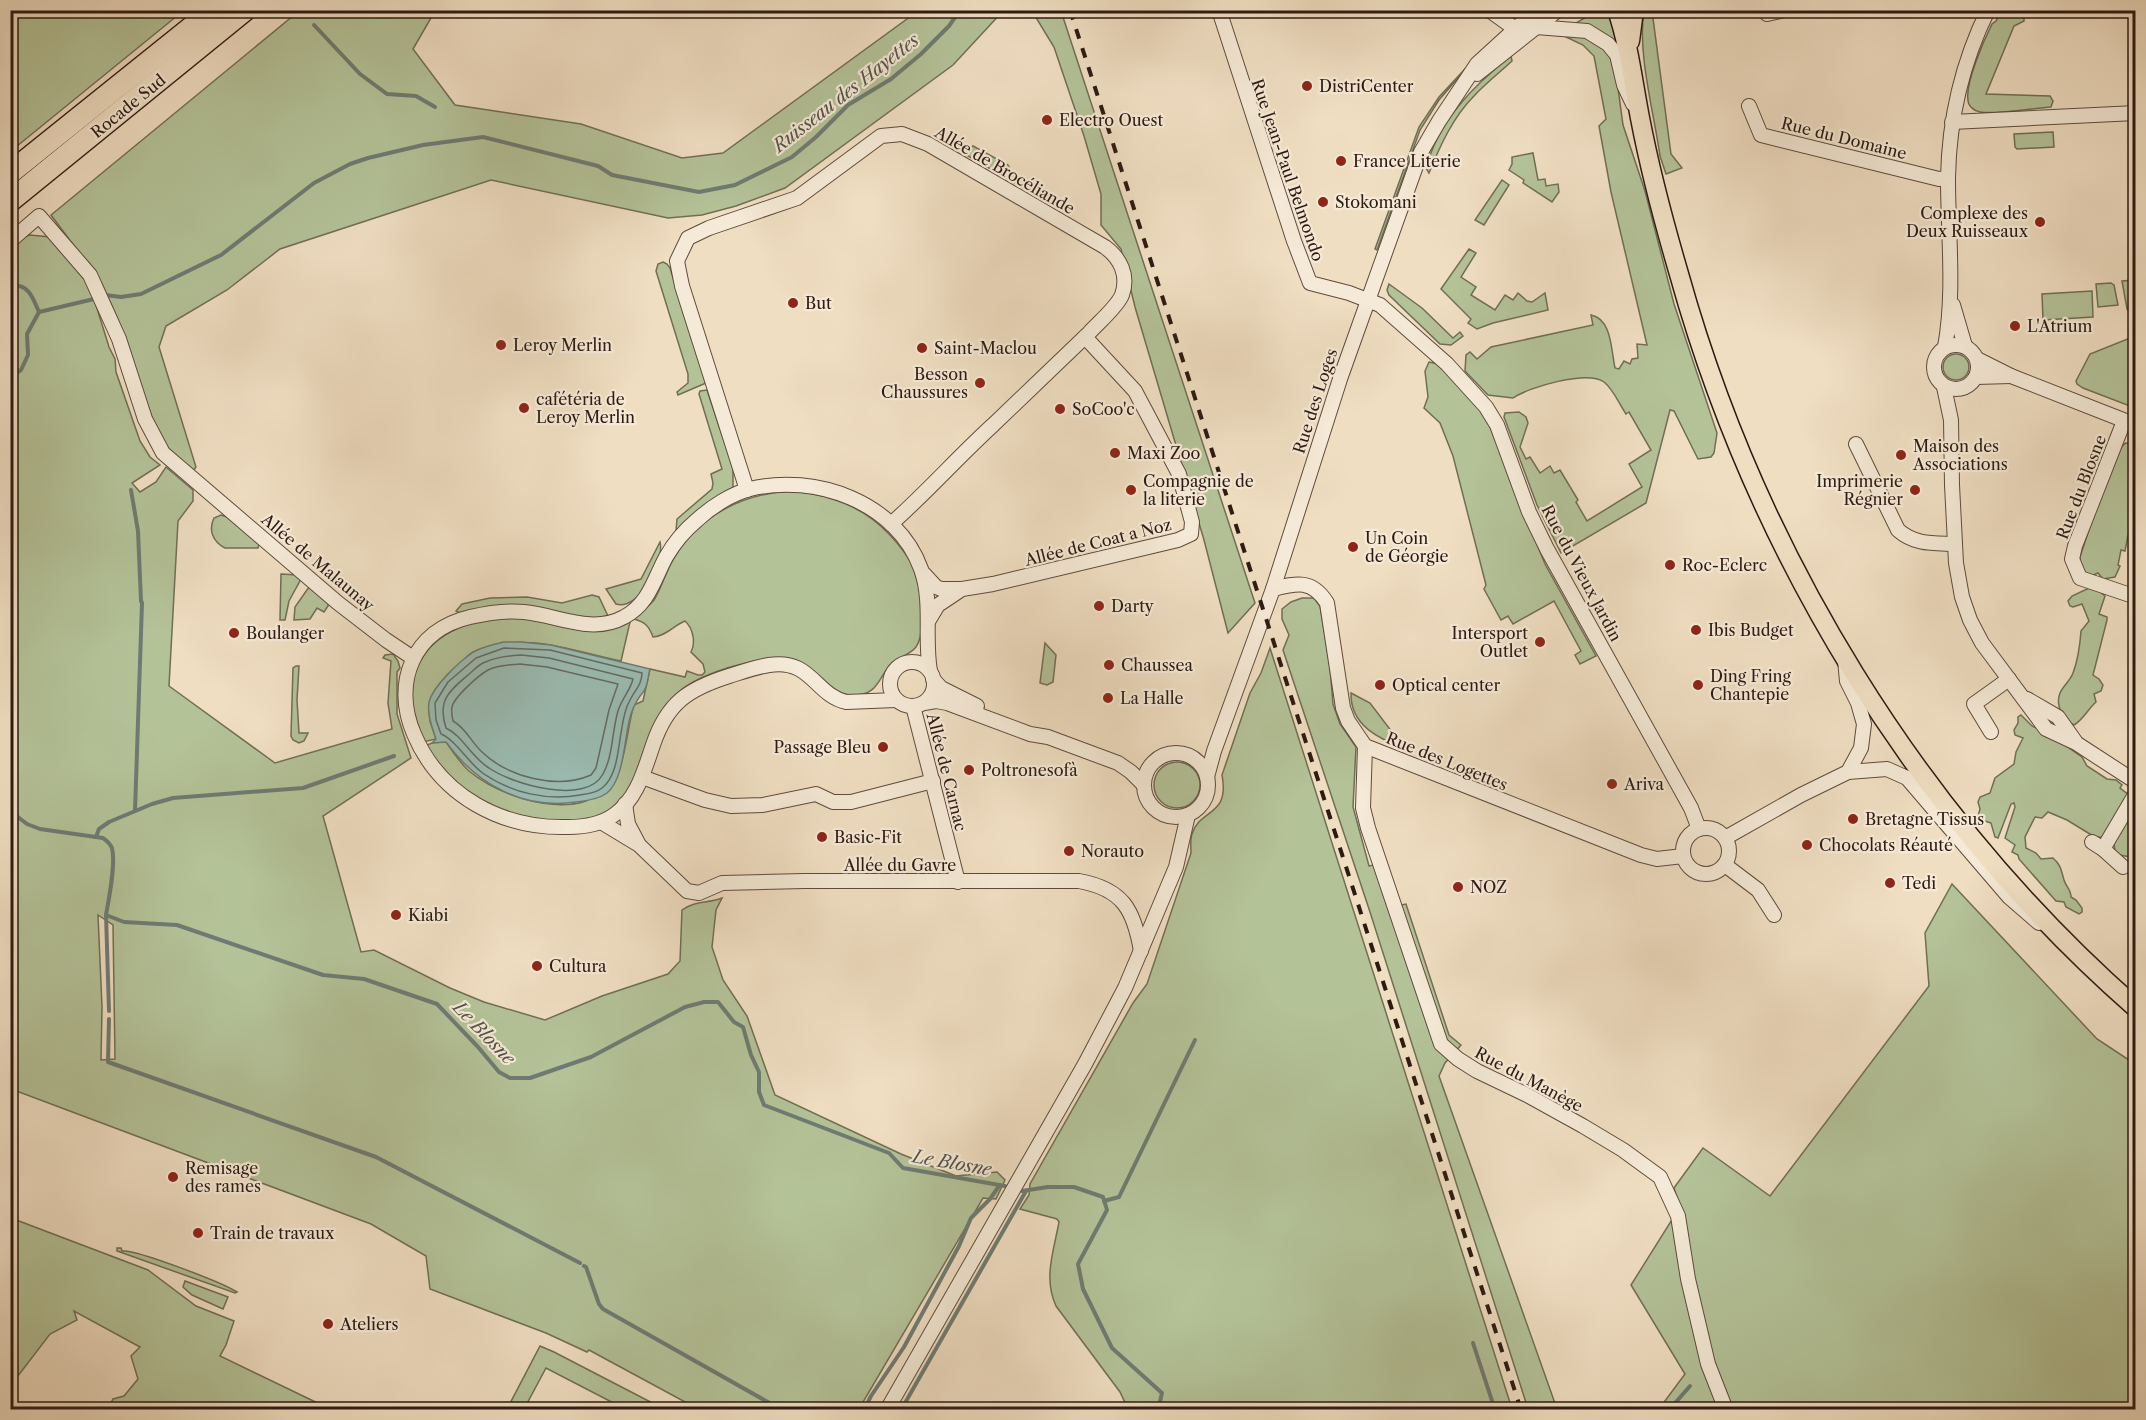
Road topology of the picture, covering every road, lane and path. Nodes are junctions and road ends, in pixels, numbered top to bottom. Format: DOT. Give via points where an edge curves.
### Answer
graph roads {
  1 [pos="213,10"];
  2 [pos="245,10"];
  3 [pos="1219,10"];
  4 [pos="1489,10"];
  5 [pos="1536,10"];
  6 [pos="1558,10"];
  7 [pos="1617,10"];
  8 [pos="1634,10"];
  9 [pos="1784,10"];
  10 [pos="1988,10"];
  11 [pos="1767,14"];
  12 [pos="1526,30"];
  13 [pos="1629,58"];
  14 [pos="1749,106"];
  15 [pos="2136,113"];
  16 [pos="1640,120"];
  17 [pos="1952,122"];
  18 [pos="10,173"];
  19 [pos="1948,178"];
  20 [pos="10,201"];
  21 [pos="10,241"];
  22 [pos="1951,298"];
  23 [pos="1367,300"];
  24 [pos="1084,337"];
  25 [pos="1965,346"];
  26 [pos="1945,348"];
  27 [pos="1977,359"];
  28 [pos="1976,376"];
  29 [pos="2011,376"];
  30 [pos="1944,387"];
  31 [pos="1964,388"];
  32 [pos="1951,420"];
  33 [pos="2130,423"];
  34 [pos="1856,444"];
  35 [pos="747,490"];
  36 [pos="891,524"];
  37 [pos="1955,544"];
  38 [pos="921,570"];
  39 [pos="962,589"];
  40 [pos="1273,589"];
  41 [pos="2136,597"];
  42 [pos="929,620"];
  43 [pos="412,658"];
  44 [pos="1845,659"];
  45 [pos="932,675"];
  46 [pos="2008,679"];
  47 [pos="896,700"];
  48 [pos="919,704"];
  49 [pos="1991,732"];
  50 [pos="1047,737"];
  51 [pos="1218,741"];
  52 [pos="1365,746"];
  53 [pos="1190,756"];
  54 [pos="1154,762"];
  55 [pos="1118,763"];
  56 [pos="1848,772"];
  57 [pos="642,777"];
  58 [pos="1207,777"];
  59 [pos="933,781"];
  60 [pos="2136,782"];
  61 [pos="1144,785"];
  62 [pos="2136,793"];
  63 [pos="625,804"];
  64 [pos="1164,814"];
  65 [pos="1188,814"];
  66 [pos="601,822"];
  67 [pos="1699,829"];
  68 [pos="1725,838"];
  69 [pos="639,845"];
  70 [pos="1180,849"];
  71 [pos="1683,856"];
  72 [pos="1725,865"];
  73 [pos="2123,867"];
  74 [pos="958,882"];
  75 [pos="1774,915"];
  76 [pos="2063,939"];
  77 [pos="1141,951"];
  78 [pos="2136,1008"];
  79 [pos="887,1410"];
  80 [pos="1726,1410"];
  1 -- 18 [label="highway, Rocade Sud"];
  2 -- 20 [label="highway, Rocade Sud"];
  3 -- 23 [label="street, Rue Jean-Paul Belmondo" via="1310,283"];
  4 -- 12 [label="street"];
  5 -- 12 [label="street, Rue des Loges"];
  6 -- 12 [label="street, Rue des Loges"];
  7 -- 13 [label="main road"];
  8 -- 13 [label="main road"];
  9 -- 11 [label="street"];
  10 -- 17 [label="street" via="1969,55"];
  12 -- 16 [label="street" via="1587,31 1608,44 1617,55 1624,86"];
  12 -- 23 [label="street, Rue des Loges" via="1466,82 1439,121 1421,152"];
  13 -- 16 [label="main road"];
  14 -- 19 [label="street, Rue du Domaine" via="1761,135"];
  15 -- 17 [label="street"];
  16 -- 44 [label="main road" via="1679,275 1713,382 1770,518"];
  17 -- 19 [label="street"];
  19 -- 22 [label="street"];
  21 -- 43 [label="street, Allée de Malaunay" via="39,216 90,275 118,339 145,419 164,453 338,603"];
  22 -- 25 [label="street"];
  22 -- 26 [label="street"];
  23 -- 40 [label="street, Rue des Loges"];
  23 -- 67 [label="street, Rue du Vieux Jardin" via="1380,305 1447,364 1486,407 1497,425 1547,549"];
  24 -- 35 [label="street, Allée de Brocéliande" via="1122,296 1123,270 1117,256 928,144 902,134 881,136 797,198 688,238 676,261"];
  24 -- 36 [label="street, Allée de Brocéliande"];
  24 -- 39 [label="street, Allée de Coat a Noz" via="1135,392 1179,474 1192,522 1191,534 1163,544"];
  25 -- 26 [label="street"];
  25 -- 27 [label="street"];
  26 -- 30 [label="street" via="1933,364 1936,378"];
  27 -- 28 [label="street"];
  27 -- 29 [label="street"];
  28 -- 29 [label="street"];
  28 -- 31 [label="street"];
  29 -- 33 [label="street"];
  30 -- 31 [label="street"];
  30 -- 32 [label="street"];
  31 -- 32 [label="street"];
  32 -- 37 [label="street"];
  33 -- 41 [label="street, Rue du Blosne" via="2072,559 2080,578"];
  34 -- 37 [label="street" via="1898,530 1921,543"];
  35 -- 36 [label="street" via="792,484 833,491 867,506"];
  35 -- 43 [label="street" via="711,509 681,536 649,594 622,618 599,625 526,612 476,616 447,626"];
  36 -- 38 [label="street"];
  37 -- 46 [label="street" via="1962,597 1970,620"];
  38 -- 39 [label="street, Allée de Coat a Noz" via="941,590"];
  38 -- 42 [label="street"];
  39 -- 42 [label="street, Allée de Coat a Noz" via="938,604"];
  40 -- 51 [label="street, Rue des Loges"];
  40 -- 52 [label="street, Rue des Logettes" via="1296,584 1312,587 1321,594 1329,612 1343,708"];
  42 -- 45 [label="street" via="928,659"];
  43 -- 66 [label="street" via="406,691 408,717 421,751 449,786 506,819 555,827"];
  44 -- 56 [label="street" via="1847,681 1864,724 1861,748"];
  44 -- 76 [label="main road" via="1954,816"];
  45 -- 47 [label="street" via="914,662 897,667 890,683"];
  45 -- 48 [label="street" via="933,690"];
  45 -- 50 [label="street" via="941,688 1037,729"];
  46 -- 49 [label="street" via="1974,704"];
  46 -- 60 [label="street" via="2023,697 2058,717 2076,743"];
  47 -- 48 [label="street" via="904,705"];
  47 -- 57 [label="street" via="838,700 808,674 788,665 746,671 707,683 671,708 661,723"];
  48 -- 50 [label="street" via="936,700"];
  48 -- 59 [label="street, Allée de Carnac"];
  50 -- 55 [label="street"];
  51 -- 53 [label="street"];
  51 -- 58 [label="street, Rue des Loges"];
  52 -- 71 [label="street, Rue des Logettes" via="1641,855 1657,859"];
  52 -- 80 [label="street, Rue du Manège" via="1363,808 1368,828 1441,1044 1477,1071 1583,1126 1660,1177 1678,1216 1708,1364"];
  53 -- 54 [label="street" via="1171,754"];
  53 -- 58 [label="street" via="1201,764"];
  54 -- 55 [label="street"];
  54 -- 61 [label="street"];
  55 -- 61 [label="street"];
  56 -- 68 [label="street"];
  56 -- 76 [label="street" via="1887,770 1907,778 2009,897"];
  57 -- 59 [label="street" via="731,806 763,805 816,794 833,802 851,802"];
  57 -- 63 [label="street"];
  58 -- 65 [label="street" via="1206,796"];
  59 -- 74 [label="street, Allée de Carnac"];
  61 -- 64 [label="street" via="1152,806"];
  62 -- 73 [label="street" via="2097,845"];
  63 -- 66 [label="street"];
  63 -- 69 [label="street, Allée du Gavre" via="628,824"];
  64 -- 65 [label="street"];
  64 -- 70 [label="street"];
  65 -- 70 [label="street"];
  66 -- 69 [label="street, Allée du Gavre"];
  67 -- 68 [label="street" via="1716,830"];
  67 -- 71 [label="street" via="1686,840"];
  68 -- 72 [label="street" via="1730,851"];
  69 -- 74 [label="street, Allée du Gavre" via="687,891 699,893 722,883"];
  70 -- 77 [label="street" via="1173,876"];
  71 -- 72 [label="street" via="1688,867 1704,875 1716,873"];
  72 -- 75 [label="street" via="1758,890"];
  74 -- 77 [label="street, Allée du Gavre" via="1079,881 1102,887 1125,903"];
  76 -- 78 [label="main road"];
  77 -- 79 [label="street" via="1085,1064"];
}
